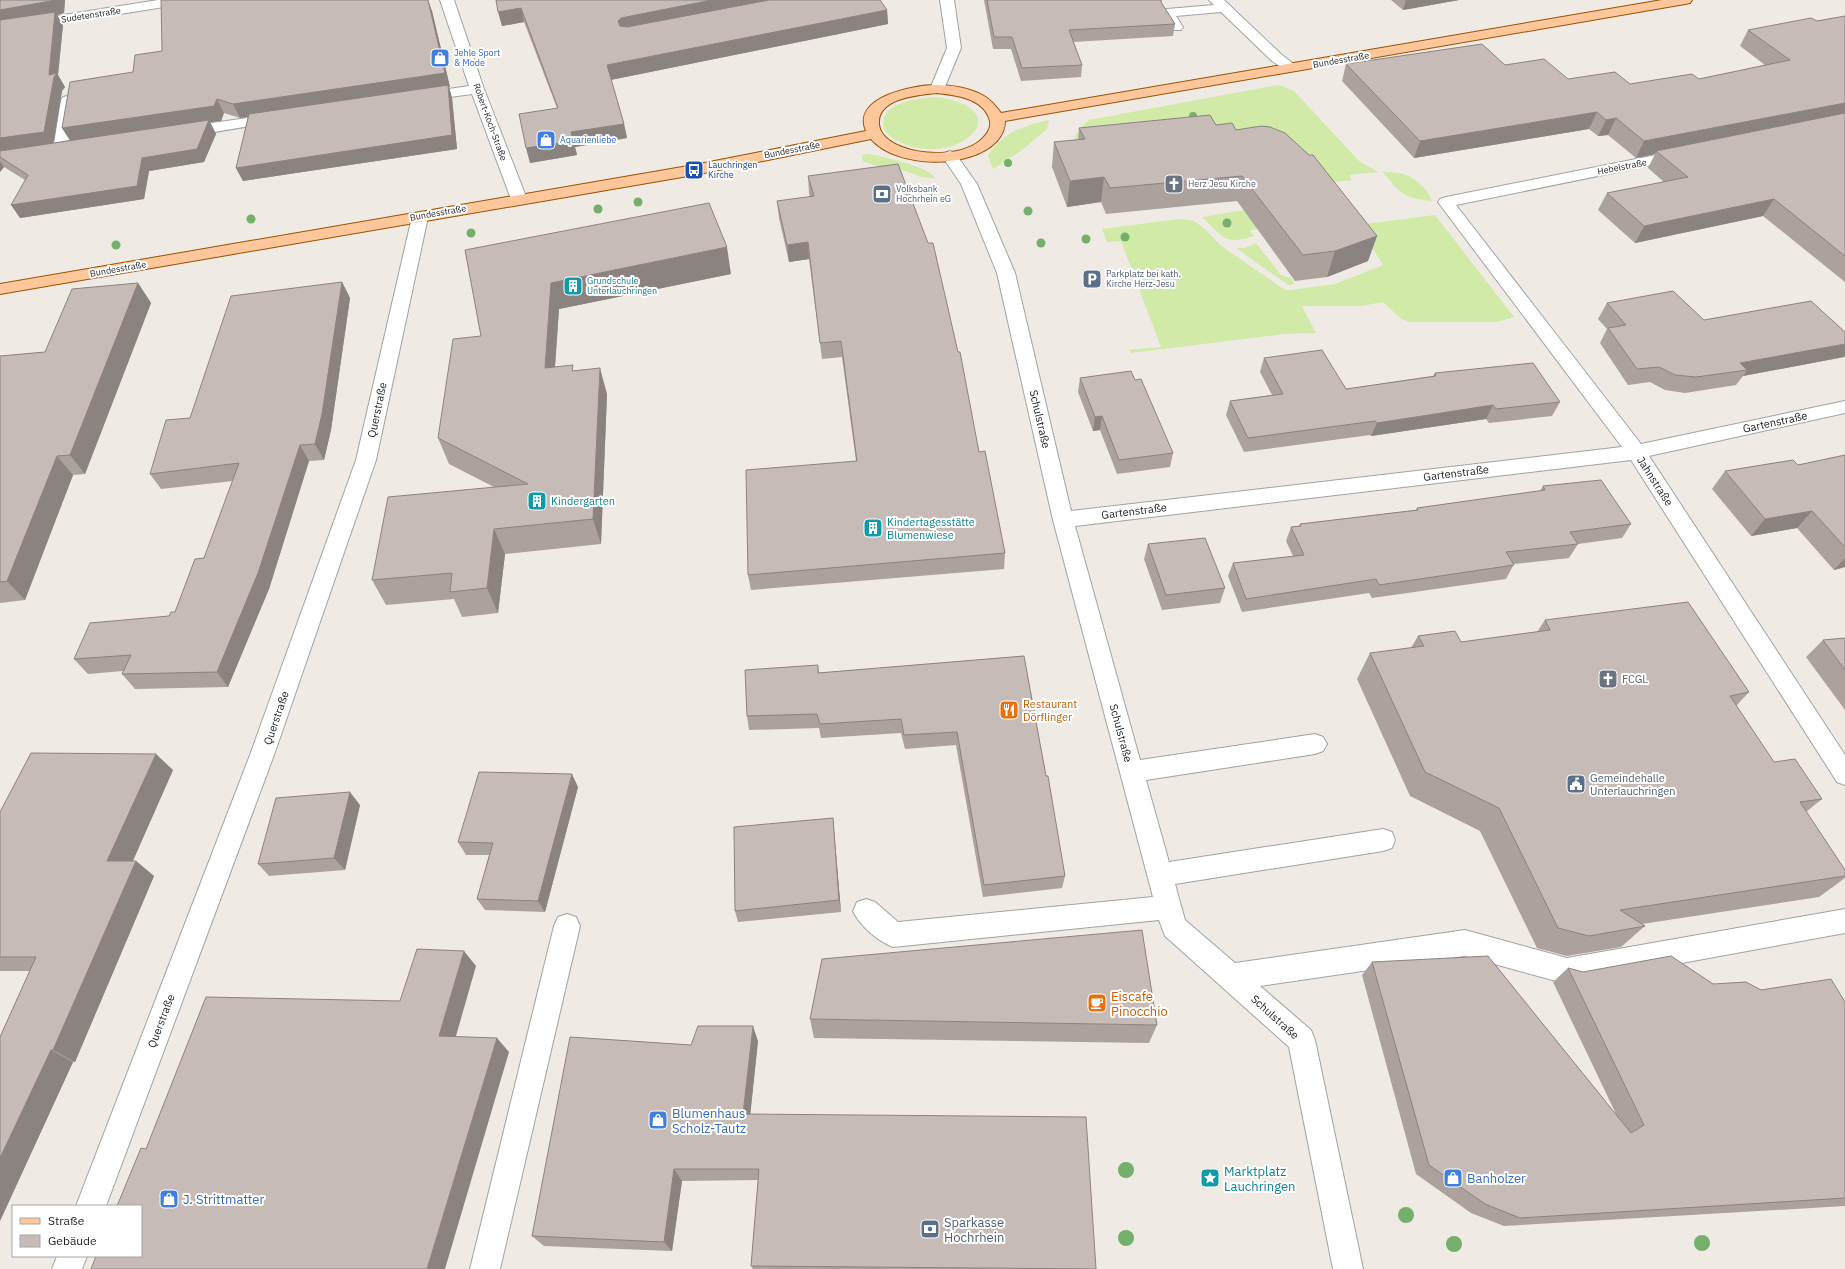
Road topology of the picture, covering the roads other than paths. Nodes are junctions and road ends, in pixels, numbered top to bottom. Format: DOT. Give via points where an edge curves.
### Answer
graph roads {
  1 [pos="183,0"];
  2 [pos="447,0"];
  3 [pos="947,0"];
  4 [pos="1686,0"];
  5 [pos="1220,4"];
  6 [pos="1176,28"];
  7 [pos="0,29"];
  8 [pos="1292,68"];
  9 [pos="937,88"];
  10 [pos="477,89"];
  11 [pos="70,91"];
  12 [pos="406,99"];
  13 [pos="289,117"];
  14 [pos="997,118"];
  15 [pos="171,134"];
  16 [pos="874,134"];
  17 [pos="77,148"];
  18 [pos="61,150"];
  19 [pos="1696,152"];
  20 [pos="46,153"];
  21 [pos="950,156"];
  22 [pos="519,199"];
  23 [pos="1446,202"];
  24 [pos="420,217"];
  25 [pos="0,289"];
  26 [pos="1845,407"];
  27 [pos="1636,452"];
  28 [pos="1063,520"];
  29 [pos="1315,744"];
  30 [pos="1132,772"];
  31 [pos="1845,775"];
  32 [pos="1383,840"];
  33 [pos="1161,875"];
  34 [pos="1169,907"];
  35 [pos="866,911"];
  36 [pos="1845,921"];
  37 [pos="567,926"];
  38 [pos="1231,977"];
  39 [pos="91,1205"];
  40 [pos="72,1257"];
  41 [pos="67,1269"];
  42 [pos="485,1269"];
  43 [pos="1348,1269"];
  1 -- 7 [label="street, Sudetenstraße"];
  2 -- 10 [label="street, Robert-Koch-Straße"];
  3 -- 9 [label="street" via="954,48"];
  4 -- 8 [label="main road, Bundesstraße"];
  5 -- 6 [label="street" via="1168,13"];
  5 -- 8 [label="street" via="1277,58"];
  8 -- 14 [label="main road, Bundesstraße"];
  9 -- 14 [label="main road" via="954,90 976,98 992,109"];
  9 -- 16 [label="main road" via="917,90 883,102 872,117"];
  10 -- 12 [label="street"];
  10 -- 22 [label="street, Robert-Koch-Straße"];
  11 -- 18 [label="street"];
  13 -- 15 [label="street"];
  14 -- 21 [label="main road" via="998,126 987,142 978,148"];
  16 -- 21 [label="main road" via="883,143 907,154"];
  16 -- 22 [label="main road, Bundesstraße" via="694,170"];
  17 -- 18 [label="street"];
  18 -- 20 [label="street"];
  19 -- 23 [label="street, Hebelstraße"];
  21 -- 28 [label="street, Schulstraße" via="969,184 1006,273"];
  22 -- 24 [label="main road, Bundesstraße"];
  23 -- 27 [label="street, Jahnstraße"];
  24 -- 25 [label="main road, Bundesstraße"];
  24 -- 39 [label="street, Querstraße" via="366,460 264,751"];
  26 -- 27 [label="street, Gartenstraße"];
  27 -- 28 [label="street, Gartenstraße"];
  27 -- 31 [label="street, Jahnstraße"];
  28 -- 30 [label="street, Schulstraße"];
  29 -- 30 [label="street"];
  30 -- 33 [label="street, Schulstraße"];
  32 -- 33 [label="street"];
  33 -- 34 [label="street, Schulstraße"];
  34 -- 35 [label="street" via="893,935"];
  34 -- 38 [label="street, Schulstraße" via="1174,927"];
  36 -- 38 [label="street" via="1567,970 1465,943"];
  37 -- 42 [label="street"];
  38 -- 43 [label="street, Schulstraße" via="1301,1040"];
  40 -- 41 [label="street"];
}
